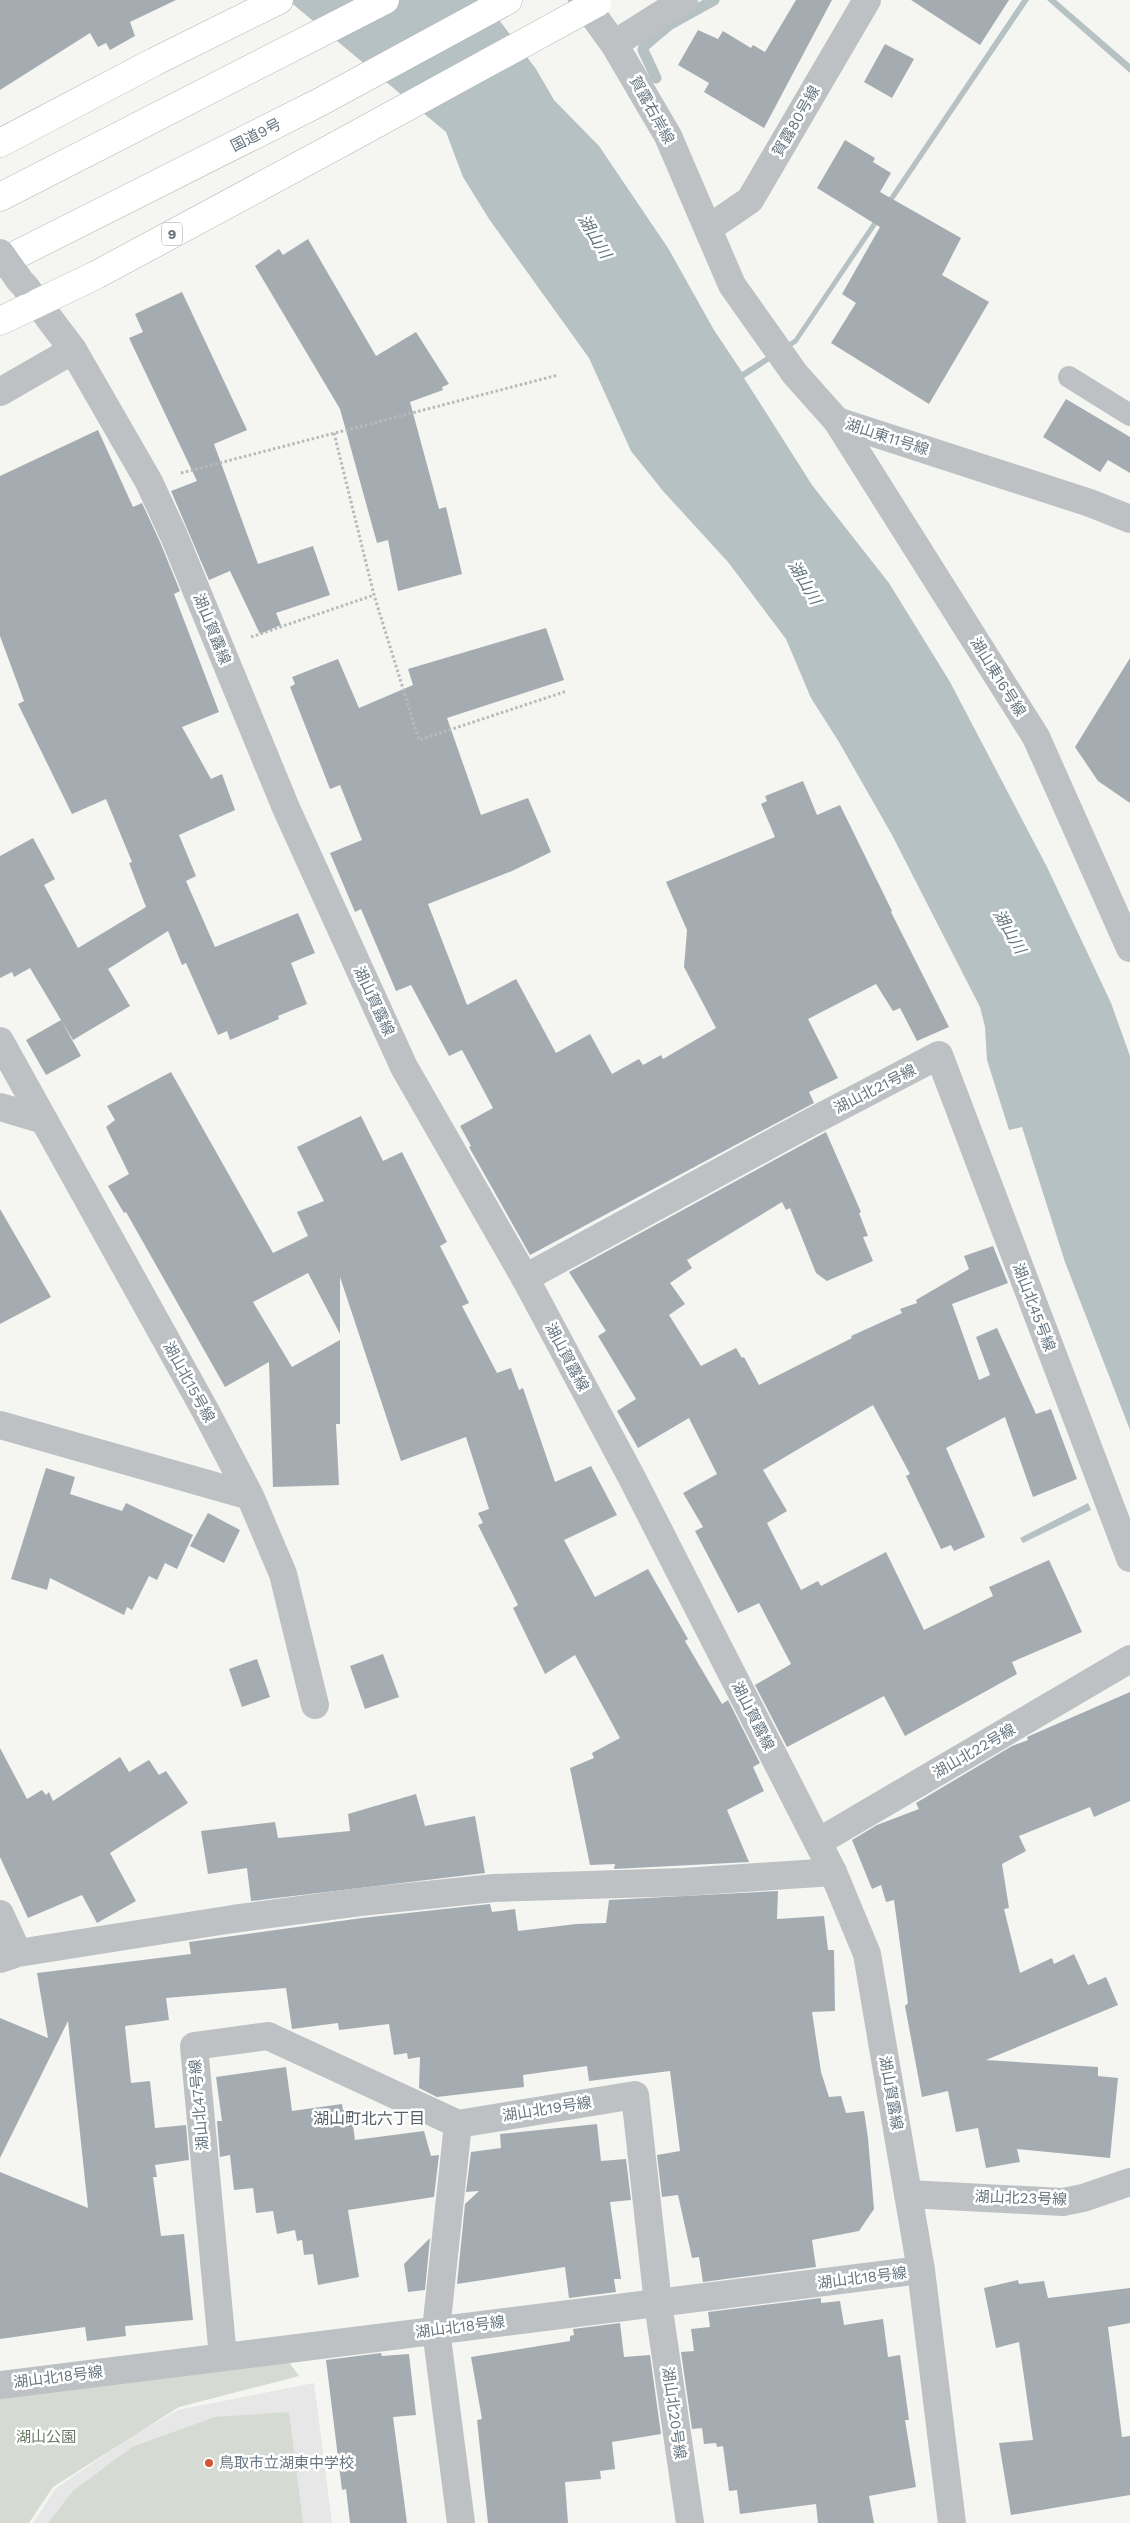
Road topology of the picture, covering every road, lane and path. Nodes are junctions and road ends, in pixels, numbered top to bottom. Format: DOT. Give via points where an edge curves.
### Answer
graph roads {
  1 [pos="385,0"];
  2 [pos="508,0"];
  3 [pos="684,0"];
  4 [pos="867,0"];
  5 [pos="594,1"];
  6 [pos="261,5"];
  7 [pos="614,44"];
  8 [pos="0,143"];
  9 [pos="0,197"];
  10 [pos="709,228"];
  11 [pos="0,253"];
  12 [pos="0,263"];
  13 [pos="38,302"];
  14 [pos="0,320"];
  15 [pos="73,350"];
  16 [pos="558,375"];
  17 [pos="1069,377"];
  18 [pos="0,392"];
  19 [pos="1130,415"];
  20 [pos="837,421"];
  21 [pos="334,433"];
  22 [pos="149,482"];
  23 [pos="1130,519"];
  24 [pos="374,595"];
  25 [pos="220,647"];
  26 [pos="567,691"];
  27 [pos="1130,948"];
  28 [pos="0,1041"];
  29 [pos="939,1055"];
  30 [pos="0,1107"];
  31 [pos="44,1120"];
  32 [pos="525,1278"];
  33 [pos="0,1425"];
  34 [pos="250,1496"];
  35 [pos="1130,1558"];
  36 [pos="1130,1659"];
  37 [pos="315,1705"];
  38 [pos="818,1842"];
  39 [pos="833,1872"];
  40 [pos="0,1914"];
  41 [pos="9,1956"];
  42 [pos="458,2124"];
  43 [pos="1130,2182"];
  44 [pos="908,2194"];
  45 [pos="920,2270"];
  46 [pos="658,2303"];
  47 [pos="436,2330"];
  48 [pos="223,2357"];
  49 [pos="0,2385"];
  50 [pos="461,2523"];
  51 [pos="690,2523"];
  52 [pos="952,2523"];
  1 -- 9 [label="highway"];
  2 -- 12 [label="highway, 国道9号" via="320,102"];
  3 -- 7 [label="street"];
  4 -- 10 [label="street, 賀露80号線" via="750,200"];
  5 -- 7 [label="street, 賀露右岸線"];
  5 -- 13 [label="highway, 9, bridge" via="341,143 96,275"];
  6 -- 8 [label="highway"];
  7 -- 10 [label="street, 賀露右岸線" via="668,136"];
  10 -- 20 [label="street, 湖山東11号線" via="732,285 795,374"];
  11 -- 13 [label="street, 湖山賀露線, bridge"];
  13 -- 14 [label="highway, 9"];
  13 -- 15 [label="street, 湖山賀露線"];
  15 -- 18 [label="street"];
  15 -- 22 [label="street, 湖山賀露線"];
  16 -- 21 [label="path"];
  17 -- 19 [label="lane"];
  20 -- 23 [label="street, 湖山東11号線"];
  20 -- 27 [label="street, 湖山東16号線" via="1036,738"];
  21 -- 22 [label="path"];
  21 -- 24 [label="path"];
  22 -- 25 [label="street, 湖山賀露線"];
  24 -- 25 [label="path"];
  24 -- 26 [label="path" via="419,740"];
  25 -- 32 [label="street, 湖山賀露線" via="286,808 404,1067"];
  28 -- 31 [label="street, 湖山北15号線"];
  29 -- 32 [label="street, 湖山北21号線"];
  29 -- 35 [label="street, 湖山北45号線"];
  30 -- 31 [label="street"];
  31 -- 34 [label="street, 湖山北15号線"];
  32 -- 38 [label="street, 湖山賀露線" via="632,1478"];
  33 -- 34 [label="street"];
  34 -- 37 [label="street, 湖山北15号線" via="283,1574"];
  36 -- 38 [label="street, 湖山北22号線"];
  38 -- 39 [label="street, 湖山賀露線"];
  39 -- 41 [label="street" via="684,1882 494,1888 233,1918"];
  39 -- 44 [label="street, 湖山賀露線" via="867,1954"];
  40 -- 41 [label="street"];
  42 -- 46 [label="street, 湖山北19号線" via="635,2095"];
  42 -- 47 [label="street"];
  42 -- 48 [label="street, 湖山北47号線" via="268,2036 194,2046"];
  43 -- 44 [label="street, 湖山北23号線" via="1063,2202"];
  44 -- 45 [label="street, 湖山賀露線"];
  45 -- 46 [label="street, 湖山北18号線"];
  45 -- 52 [label="street, 湖山賀露線"];
  46 -- 47 [label="street, 湖山北18号線"];
  46 -- 51 [label="street, 湖山北20号線"];
  47 -- 48 [label="street, 湖山北18号線"];
  47 -- 50 [label="street"];
  48 -- 49 [label="street, 湖山北18号線"];
}
